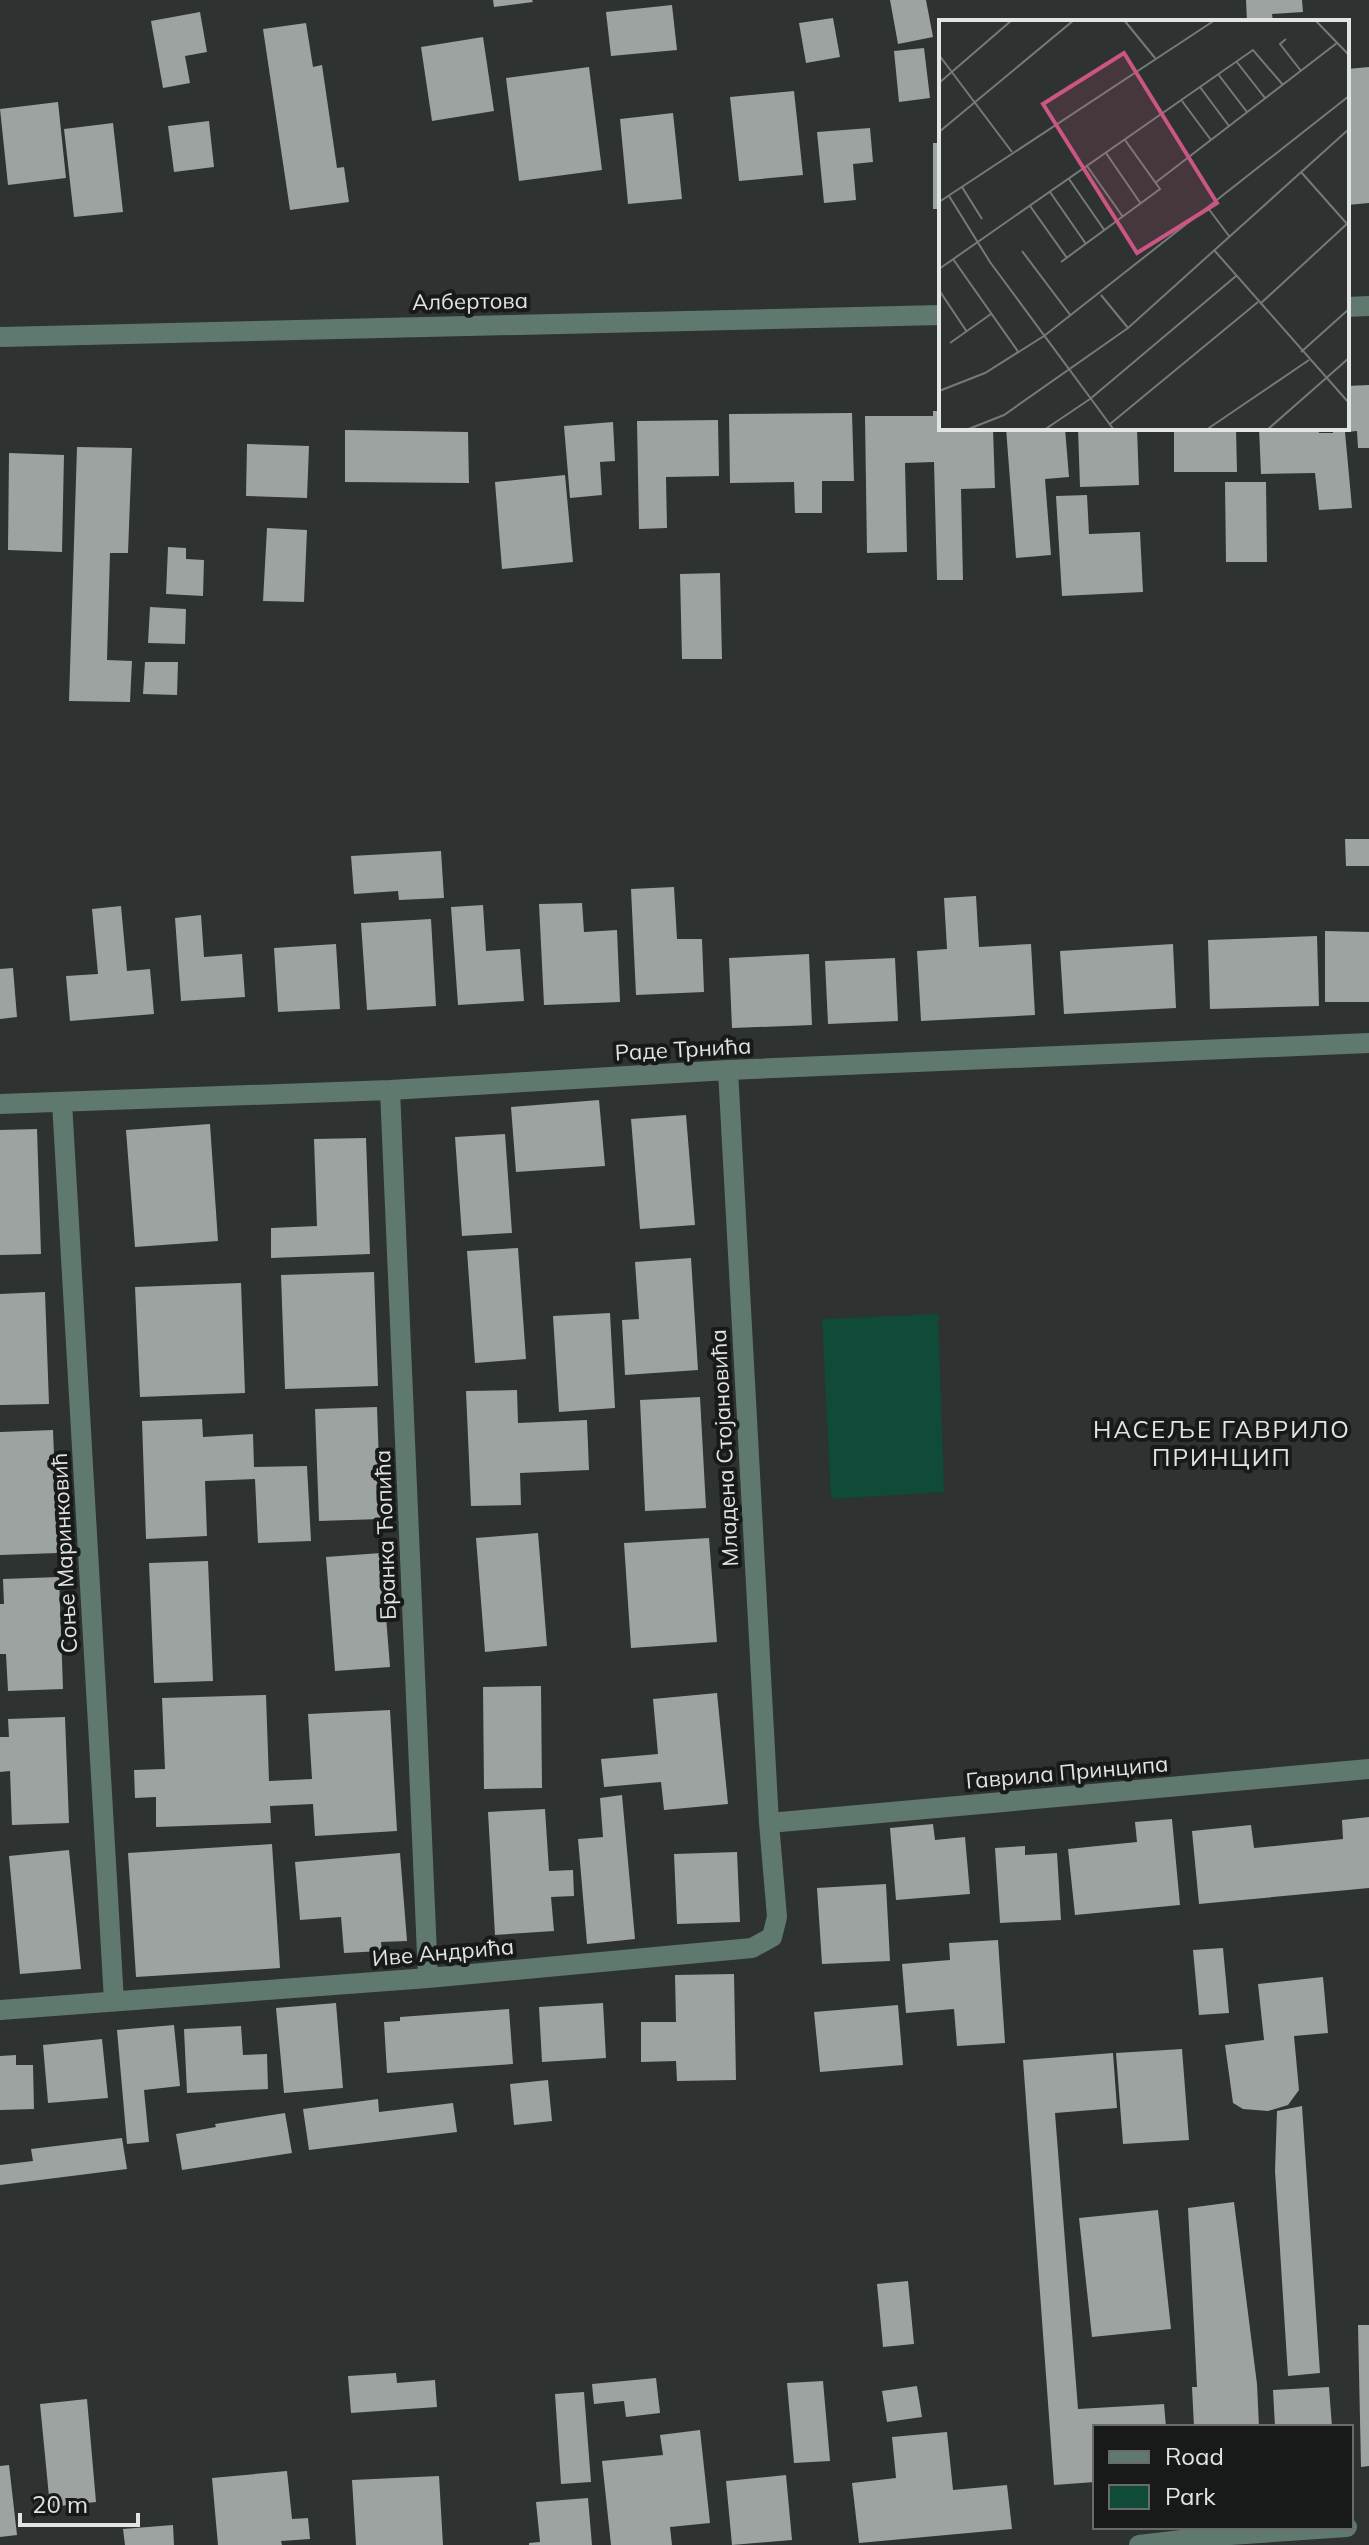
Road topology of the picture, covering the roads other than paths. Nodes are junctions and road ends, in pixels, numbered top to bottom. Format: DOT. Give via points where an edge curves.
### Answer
graph roads {
  1 [pos="1369,306"];
  2 [pos="1349,307"];
  3 [pos="939,315"];
  4 [pos="0,337"];
  5 [pos="1369,1043"];
  6 [pos="728,1070"];
  7 [pos="390,1090"];
  8 [pos="62,1102"];
  9 [pos="0,1104"];
  10 [pos="1369,1769"];
  11 [pos="769,1823"];
  12 [pos="428,1978"];
  13 [pos="114,2001"];
  14 [pos="0,2010"];
  15 [pos="1329,2529"];
  16 [pos="1216,2540"];
  17 [pos="1139,2545"];
  1 -- 2 [label="street"];
  3 -- 4 [label="street, Албертова"];
  5 -- 6 [label="street, Раде Трнића"];
  6 -- 7 [label="street, Раде Трнића"];
  6 -- 11 [label="street, Младена Стојановића"];
  7 -- 8 [label="street, Раде Трнића"];
  7 -- 12 [label="street, Бранка Ћопића"];
  8 -- 9 [label="street, Раде Трнића"];
  8 -- 13 [label="street, Соње Маринковић"];
  10 -- 11 [label="street, Гаврила Принципа"];
  11 -- 12 [label="street, Иве Андрића" via="777,1917 772,1937 752,1948"];
  12 -- 13 [label="street, Иве Андрића"];
  13 -- 14 [label="street, Иве Андрића"];
  15 -- 16 [label="street"];
  16 -- 17 [label="street"];
}
